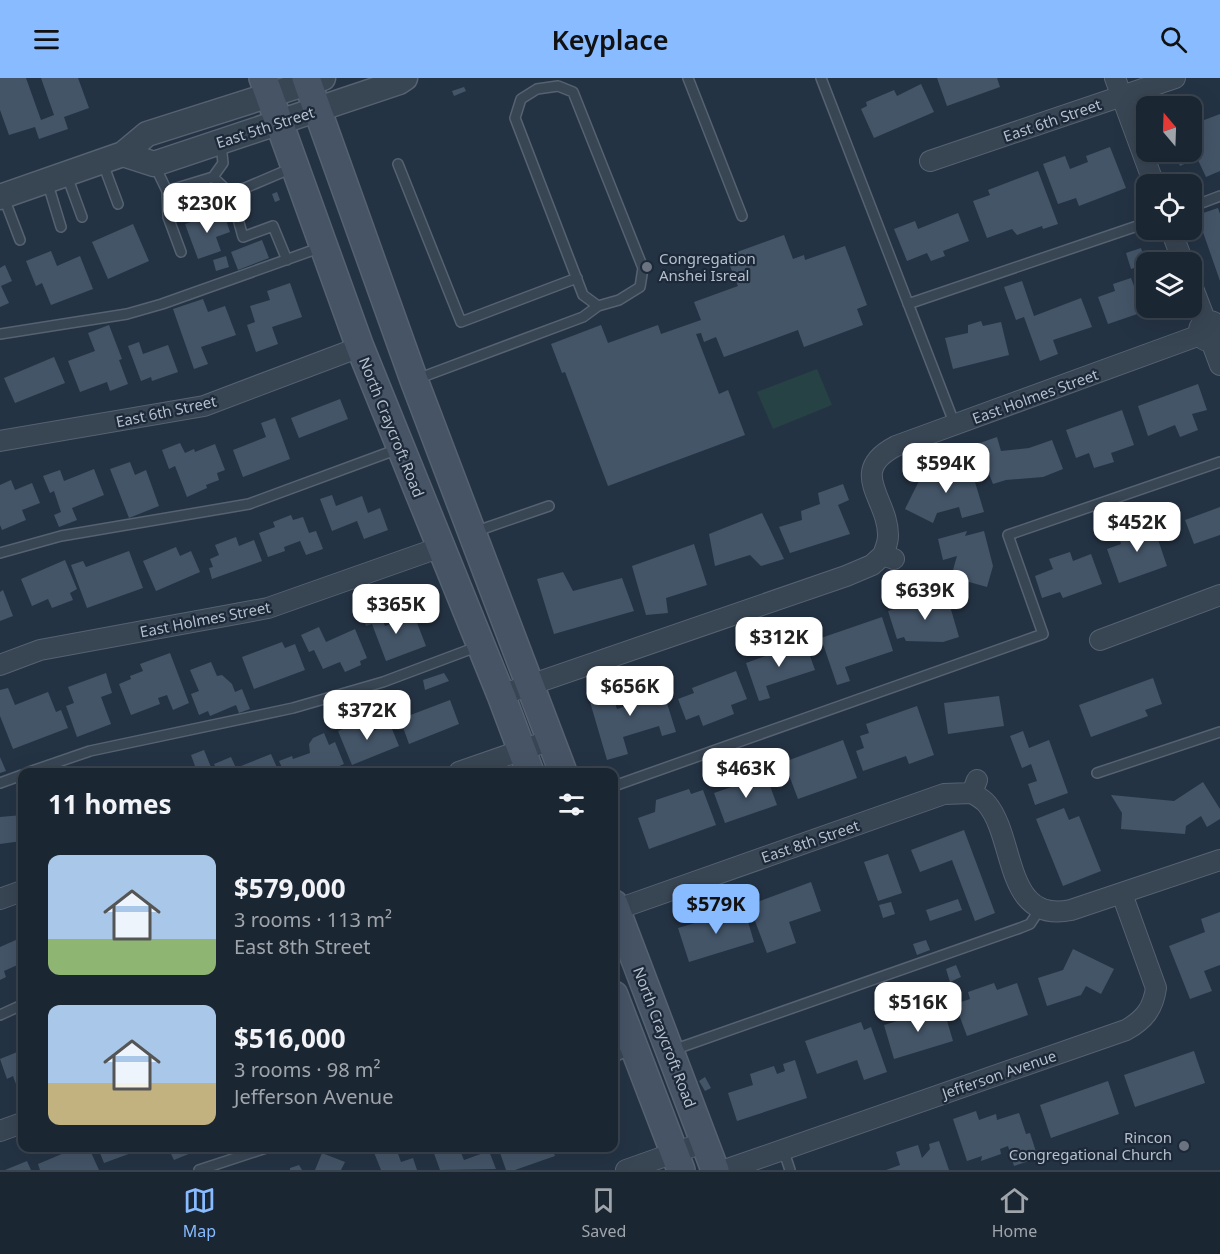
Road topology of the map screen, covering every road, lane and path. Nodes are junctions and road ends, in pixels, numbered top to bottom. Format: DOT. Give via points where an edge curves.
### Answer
graph roads {
  1 [pos="405,78"];
  2 [pos="533,78"];
  3 [pos="688,78"];
  4 [pos="821,78"];
  5 [pos="1115,78"];
  6 [pos="1175,78"];
  7 [pos="312,80"];
  8 [pos="266,87"];
  9 [pos="537,89"];
  10 [pos="1122,97"];
  11 [pos="318,109"];
  12 [pos="278,122"];
  13 [pos="221,141"];
  14 [pos="112,157"];
  15 [pos="930,161"];
  16 [pos="154,164"];
  17 [pos="398,164"];
  18 [pos="294,168"];
  19 [pos="1150,174"];
  20 [pos="57,177"];
  21 [pos="213,177"];
  22 [pos="167,191"];
  23 [pos="231,194"];
  24 [pos="2,196"];
  25 [pos="1220,196"];
  26 [pos="1202,203"];
  27 [pos="118,204"];
  28 [pos="742,216"];
  29 [pos="82,217"];
  30 [pos="1136,226"];
  31 [pos="61,227"];
  32 [pos="20,240"];
  33 [pos="322,247"];
  34 [pos="181,252"];
  35 [pos="287,260"];
  36 [pos="576,278"];
  37 [pos="908,304"];
  38 [pos="598,306"];
  39 [pos="1202,309"];
  40 [pos="1211,331"];
  41 [pos="0,334"];
  42 [pos="360,347"];
  43 [pos="1220,365"];
  44 [pos="414,380"];
  45 [pos="954,425"];
  46 [pos="0,441"];
  47 [pos="400,448"];
  48 [pos="1220,462"];
  49 [pos="549,506"];
  50 [pos="471,533"];
  51 [pos="441,547"];
  52 [pos="0,553"];
  53 [pos="1220,595"];
  54 [pos="1100,640"];
  55 [pos="481,645"];
  56 [pos="0,665"];
  57 [pos="531,686"];
  58 [pos="501,695"];
  59 [pos="1220,732"];
  60 [pos="551,740"];
  61 [pos="525,761"];
  62 [pos="41,768"];
  63 [pos="483,768"];
  64 [pos="562,768"];
  65 [pos="1098,773"];
  66 [pos="18,776"];
  67 [pos="0,783"];
  68 [pos="618,785"];
  69 [pos="1220,860"];
  70 [pos="18,892"];
  71 [pos="1122,894"];
  72 [pos="0,899"];
  73 [pos="618,906"];
  74 [pos="1037,907"];
  75 [pos="618,917"];
  76 [pos="18,1007"];
  77 [pos="0,1015"];
  78 [pos="618,1018"];
  79 [pos="624,1052"];
  80 [pos="670,1052"];
  81 [pos="18,1124"];
  82 [pos="0,1131"];
  83 [pos="705,1142"];
  84 [pos="783,1149"];
  85 [pos="254,1152"];
  86 [pos="678,1161"];
  87 [pos="199,1170"];
  88 [pos="626,1170"];
  89 [pos="715,1170"];
  90 [pos="725,1170"];
  91 [pos="790,1170"];
  1 -- 11 [label="street, East 5th Street"];
  2 -- 9 [label="lane"];
  3 -- 28 [label="lane"];
  4 -- 37 [label="lane"];
  5 -- 10 [label="street"];
  6 -- 10 [label="street, East 6th Street"];
  7 -- 8 [label="street, East 5th Street"];
  7 -- 11 [label="main road"];
  8 -- 12 [label="main road, North Craycroft Road"];
  8 -- 14 [label="street, East 5th Street" via="147,134"];
  9 -- 36 [label="lane" via="521,99 515,118"];
  9 -- 38 [label="lane" via="558,86 573,92 643,268 640,286 619,300"];
  10 -- 15 [label="street, East 6th Street"];
  10 -- 19 [label="street"];
  11 -- 12 [label="street, East 5th Street"];
  11 -- 44 [label="main road"];
  12 -- 13 [label="street, East 5th Street"];
  12 -- 18 [label="main road, North Craycroft Road"];
  13 -- 16 [label="street, East 5th Street"];
  13 -- 21 [label="lane" via="223,164"];
  14 -- 16 [label="street"];
  14 -- 20 [label="street, East 5th Street"];
  14 -- 27 [label="lane"];
  16 -- 22 [label="lane"];
  17 -- 36 [label="lane" via="461,322"];
  18 -- 23 [label="lane"];
  18 -- 33 [label="main road, North Craycroft Road"];
  20 -- 24 [label="street, East 5th Street"];
  20 -- 29 [label="lane"];
  20 -- 31 [label="lane"];
  21 -- 22 [label="lane"];
  21 -- 23 [label="lane"];
  22 -- 34 [label="lane" via="168,217"];
  23 -- 35 [label="lane" via="243,237 273,226"];
  24 -- 32 [label="lane"];
  25 -- 26 [label="lane"];
  30 -- 37 [label="lane"];
  33 -- 35 [label="lane"];
  33 -- 42 [label="main road, North Craycroft Road"];
  35 -- 41 [label="lane" via="127,314"];
  36 -- 38 [label="lane" via="583,295"];
  37 -- 45 [label="lane"];
  38 -- 44 [label="lane" via="583,317"];
  39 -- 40 [label="street"];
  40 -- 43 [label="street"];
  40 -- 45 [label="street, East Holmes Street"];
  42 -- 46 [label="street, East 6th Street" via="204,406"];
  42 -- 47 [label="main road, North Craycroft Road"];
  44 -- 50 [label="main road"];
  45 -- 57 [label="street, East Holmes Street" via="883,452 874,463 872,481 886,523 889,557 846,576"];
  47 -- 51 [label="main road, North Craycroft Road"];
  47 -- 52 [label="lane" via="249,504 61,536"];
  48 -- 68 [label="lane" via="1008,535 1043,634"];
  49 -- 50 [label="lane"];
  50 -- 57 [label="main road"];
  51 -- 55 [label="main road, North Craycroft Road"];
  51 -- 56 [label="street, East Holmes Street" via="268,608 40,650"];
  53 -- 54 [label="street"];
  55 -- 58 [label="main road, North Craycroft Road"];
  55 -- 62 [label="lane" via="383,682 293,708 90,751"];
  57 -- 58 [label="street"];
  57 -- 60 [label="main road"];
  58 -- 61 [label="main road, North Craycroft Road"];
  59 -- 65 [label="lane"];
  60 -- 61 [label="street"];
  60 -- 64 [label="main road"];
  61 -- 63 [label="street"];
  66 -- 67 [label="lane"];
  69 -- 71 [label="street"];
  70 -- 72 [label="street"];
  71 -- 74 [label="street" via="1057,913"];
  71 -- 84 [label="street, Jefferson Avenue" via="1156,988 1148,1013 1138,1023"];
  73 -- 74 [label="street, East 8th Street" via="974,787 994,815 1019,886"];
  74 -- 80 [label="lane" via="1030,924 1020,928"];
  75 -- 80 [label="main road, North Craycroft Road"];
  76 -- 77 [label="lane"];
  78 -- 79 [label="main road"];
  79 -- 86 [label="main road"];
  80 -- 83 [label="main road, North Craycroft Road"];
  81 -- 82 [label="street"];
  83 -- 86 [label="street"];
  83 -- 89 [label="main road, North Craycroft Road"];
  84 -- 90 [label="street, Jefferson Avenue"];
  84 -- 91 [label="lane"];
  85 -- 87 [label="lane"];
  86 -- 88 [label="street"];
}
